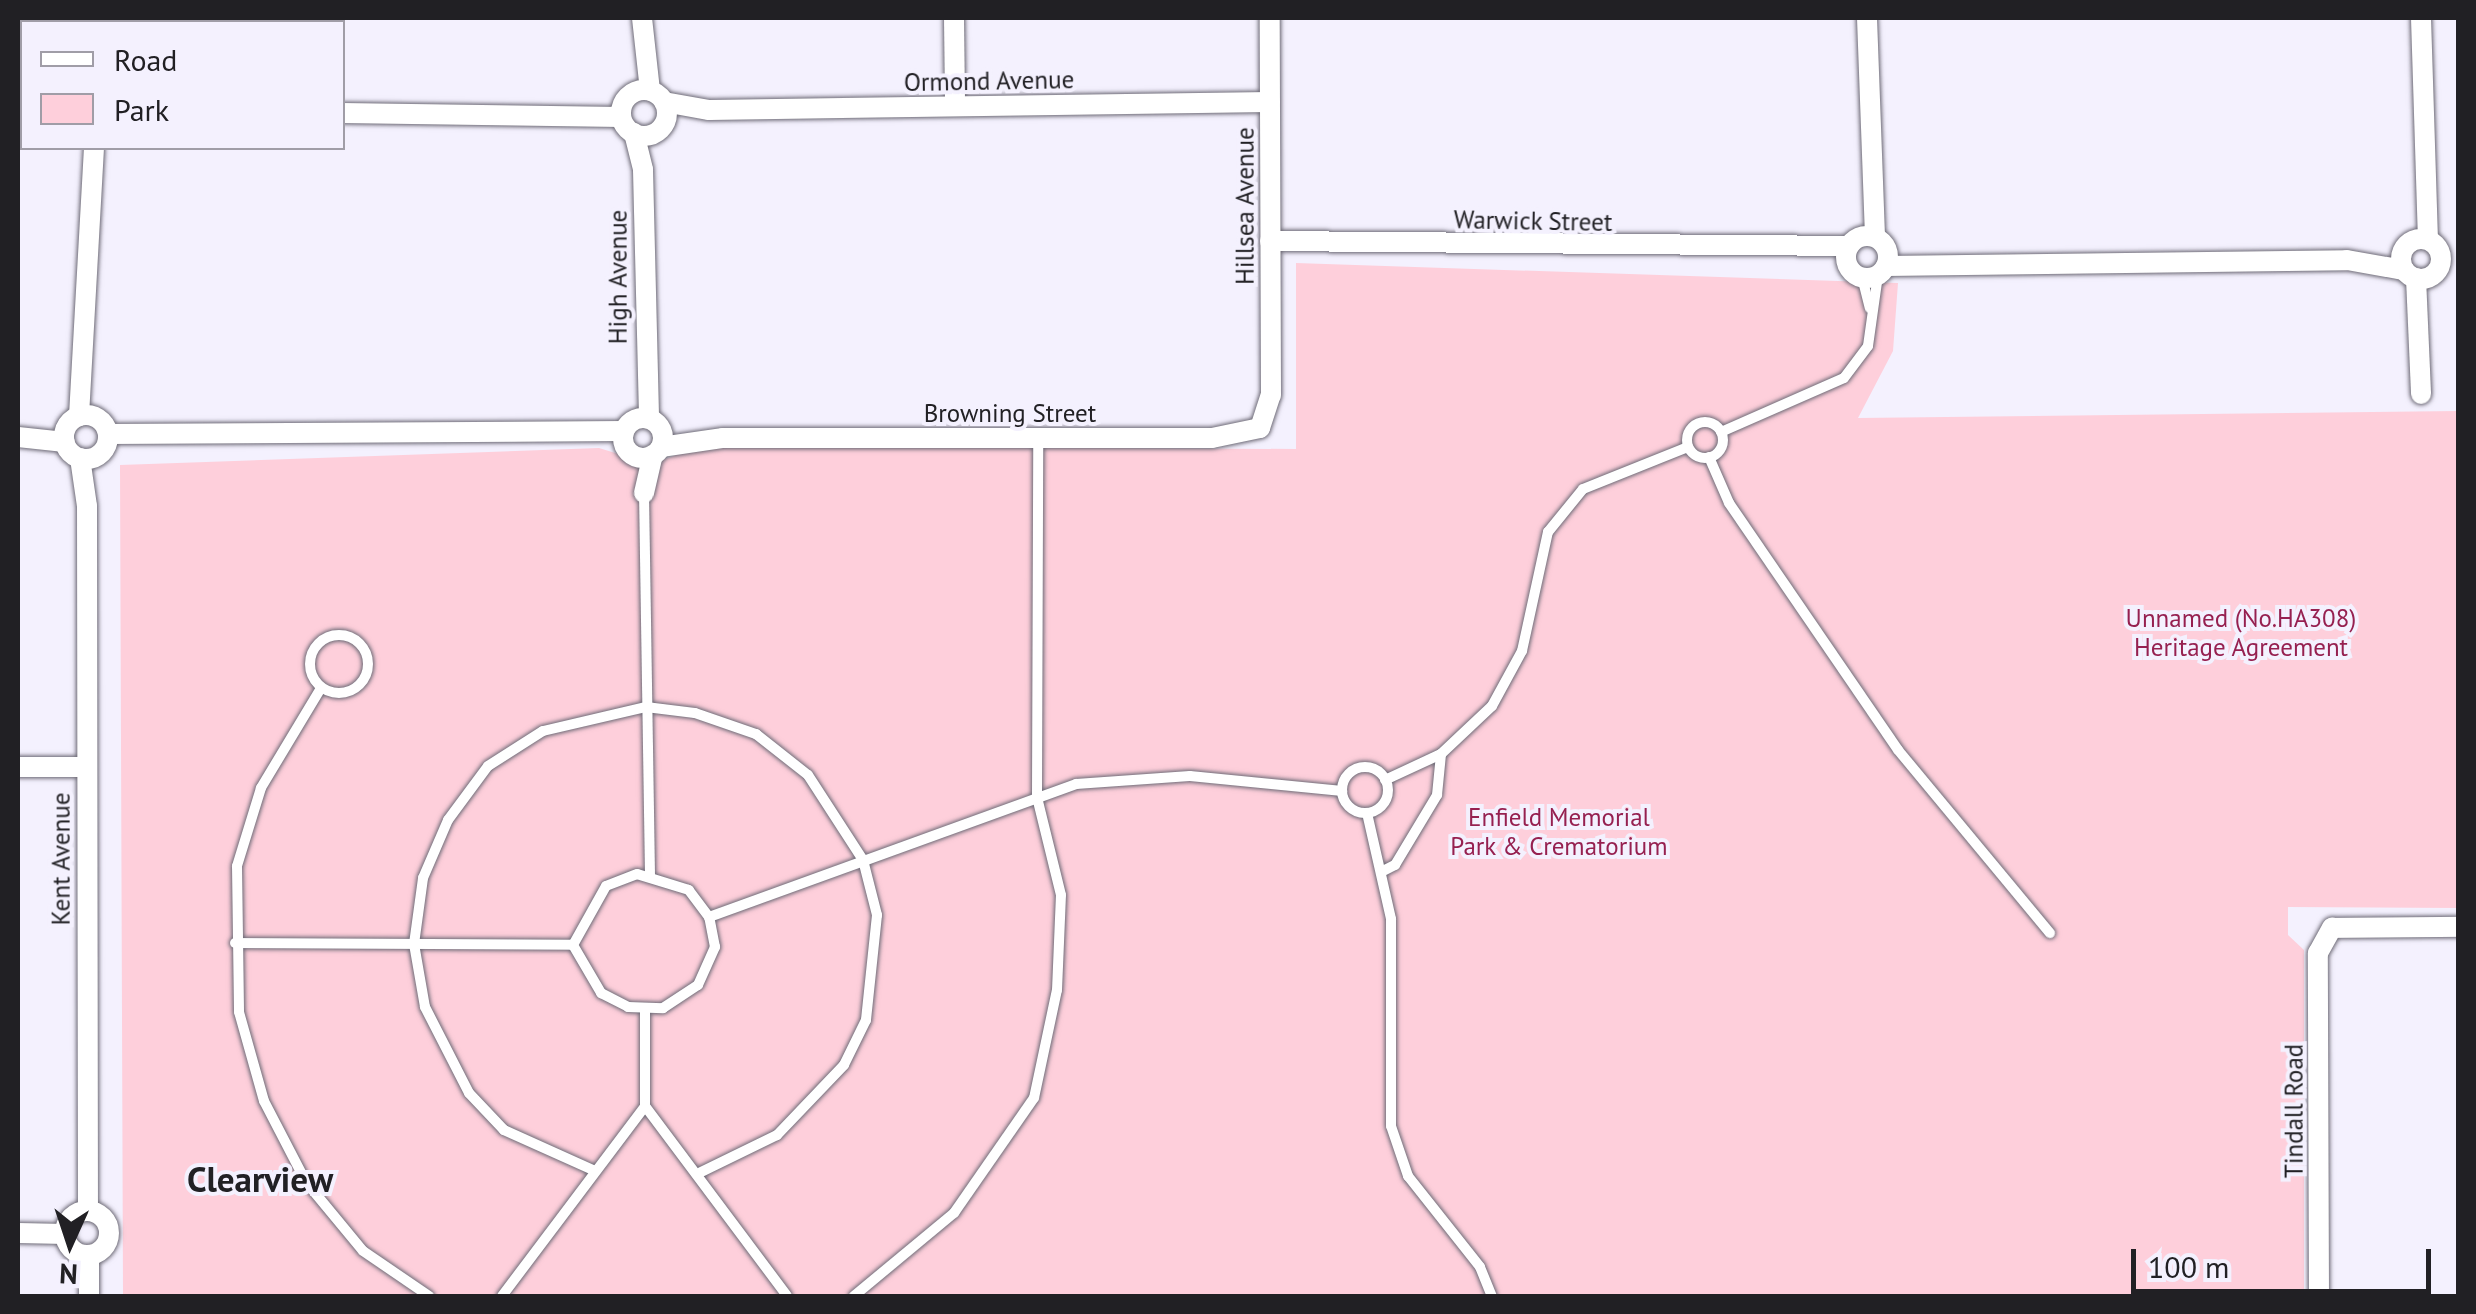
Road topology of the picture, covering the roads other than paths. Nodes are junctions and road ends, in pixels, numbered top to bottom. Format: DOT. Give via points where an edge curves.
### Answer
graph roads {
  1 [pos="642,18"];
  2 [pos="954,18"];
  3 [pos="1270,18"];
  4 [pos="1867,18"];
  5 [pos="2420,18"];
  6 [pos="1270,102"];
  7 [pos="955,106"];
  8 [pos="643,111"];
  9 [pos="345,114"];
  10 [pos="80,150"];
  11 [pos="94,150"];
  12 [pos="87,186"];
  13 [pos="1270,241"];
  14 [pos="1868,257"];
  15 [pos="2429,259"];
  16 [pos="2421,394"];
  17 [pos="1270,395"];
  18 [pos="1722,432"];
  19 [pos="20,437"];
  20 [pos="87,437"];
  21 [pos="642,438"];
  22 [pos="1038,438"];
  23 [pos="1688,447"];
  24 [pos="1708,458"];
  25 [pos="644,494"];
  26 [pos="321,688"];
  27 [pos="646,707"];
  28 [pos="1440,754"];
  29 [pos="18,767"];
  30 [pos="85,767"];
  31 [pos="1385,780"];
  32 [pos="1342,791"];
  33 [pos="1037,796"];
  34 [pos="1368,813"];
  35 [pos="863,860"];
  36 [pos="1380,872"];
  37 [pos="650,875"];
  38 [pos="709,917"];
  39 [pos="2458,927"];
  40 [pos="2050,933"];
  41 [pos="235,943"];
  42 [pos="414,944"];
  43 [pos="573,945"];
  44 [pos="645,1008"];
  45 [pos="645,1106"];
  46 [pos="594,1170"];
  47 [pos="701,1172"];
  48 [pos="88,1212"];
  49 [pos="18,1233"];
  50 [pos="66,1234"];
  51 [pos="90,1256"];
  52 [pos="90,1296"];
  53 [pos="429,1296"];
  54 [pos="502,1296"];
  55 [pos="787,1296"];
  56 [pos="854,1296"];
  57 [pos="1492,1296"];
  58 [pos="2320,1296"];
  1 -- 8 [label="street, High Avenue"];
  2 -- 7 [label="street"];
  3 -- 6 [label="street, Hillsea Avenue"];
  4 -- 14 [label="street"];
  5 -- 15 [label="street"];
  6 -- 7 [label="street, Ormond Avenue"];
  6 -- 13 [label="street, Hillsea Avenue"];
  7 -- 8 [label="street, Ormond Avenue"];
  8 -- 9 [label="street, Ormond Avenue"];
  8 -- 21 [label="street, High Avenue"];
  10 -- 12 [label="street, Kent Avenue"];
  11 -- 12 [label="street, Kent Avenue"];
  12 -- 20 [label="street, Kent Avenue"];
  13 -- 14 [label="street, Warwick Street" via="1795,250"];
  13 -- 17 [label="street, Hillsea Avenue"];
  14 -- 15 [label="street, Warwick Street"];
  14 -- 18 [label="lane" via="1868,346 1844,378"];
  15 -- 16 [label="street"];
  17 -- 22 [label="street, Browning Street" via="1260,428 1242,436"];
  18 -- 23 [label="lane" via="1697,423"];
  18 -- 24 [label="lane" via="1721,448"];
  19 -- 20 [label="street, Browning Street"];
  20 -- 21 [label="street, Browning Street"];
  20 -- 30 [label="street, Kent Avenue"];
  21 -- 22 [label="street, Browning Street"];
  21 -- 25 [label="street, High Avenue"];
  22 -- 33 [label="lane"];
  23 -- 24 [label="lane"];
  23 -- 28 [label="lane" via="1583,489 1548,532 1522,651 1492,706"];
  24 -- 40 [label="lane" via="1757,546 1898,750"];
  25 -- 27 [label="lane"];
  26 -- 26 [label="lane" via="310,670 314,649 330,636 359,644 368,662 364,680 339,694"];
  26 -- 41 [label="lane" via="261,788 237,866"];
  27 -- 35 [label="lane" via="695,712 756,734 808,776"];
  27 -- 37 [label="lane"];
  27 -- 42 [label="lane" via="543,730 488,766 448,820 429,863"];
  28 -- 31 [label="lane"];
  28 -- 36 [label="lane" via="1437,795 1395,865"];
  29 -- 30 [label="street"];
  30 -- 48 [label="street, Kent Avenue"];
  31 -- 32 [label="lane" via="1359,768"];
  31 -- 34 [label="lane" via="1385,801"];
  32 -- 33 [label="lane" via="1190,776 1076,784"];
  32 -- 34 [label="lane" via="1348,806"];
  33 -- 35 [label="lane"];
  33 -- 56 [label="lane" via="1062,895 1056,990 1034,1098 954,1214"];
  34 -- 36 [label="lane"];
  35 -- 38 [label="lane"];
  35 -- 47 [label="lane" via="876,915 873,972 866,1020 844,1065 777,1136"];
  36 -- 57 [label="lane" via="1391,919 1391,1126 1408,1176 1480,1267"];
  37 -- 38 [label="lane" via="690,890"];
  37 -- 43 [label="lane" via="606,886"];
  38 -- 44 [label="lane" via="715,948 698,985 663,1008"];
  39 -- 58 [label="street, Tindall Road" via="2332,928 2318,954"];
  41 -- 42 [label="lane"];
  41 -- 53 [label="lane" via="249,1048 264,1100 306,1182 363,1250"];
  42 -- 43 [label="lane"];
  42 -- 46 [label="lane" via="425,1007 469,1093 504,1130"];
  43 -- 44 [label="lane" via="601,994"];
  44 -- 45 [label="lane"];
  45 -- 46 [label="lane"];
  45 -- 47 [label="lane"];
  46 -- 54 [label="lane"];
  47 -- 55 [label="lane"];
  48 -- 50 [label="street" via="72,1217"];
  48 -- 51 [label="street" via="110,1230 106,1246"];
  49 -- 50 [label="street"];
  50 -- 51 [label="street" via="72,1249"];
  51 -- 52 [label="street"];
}
